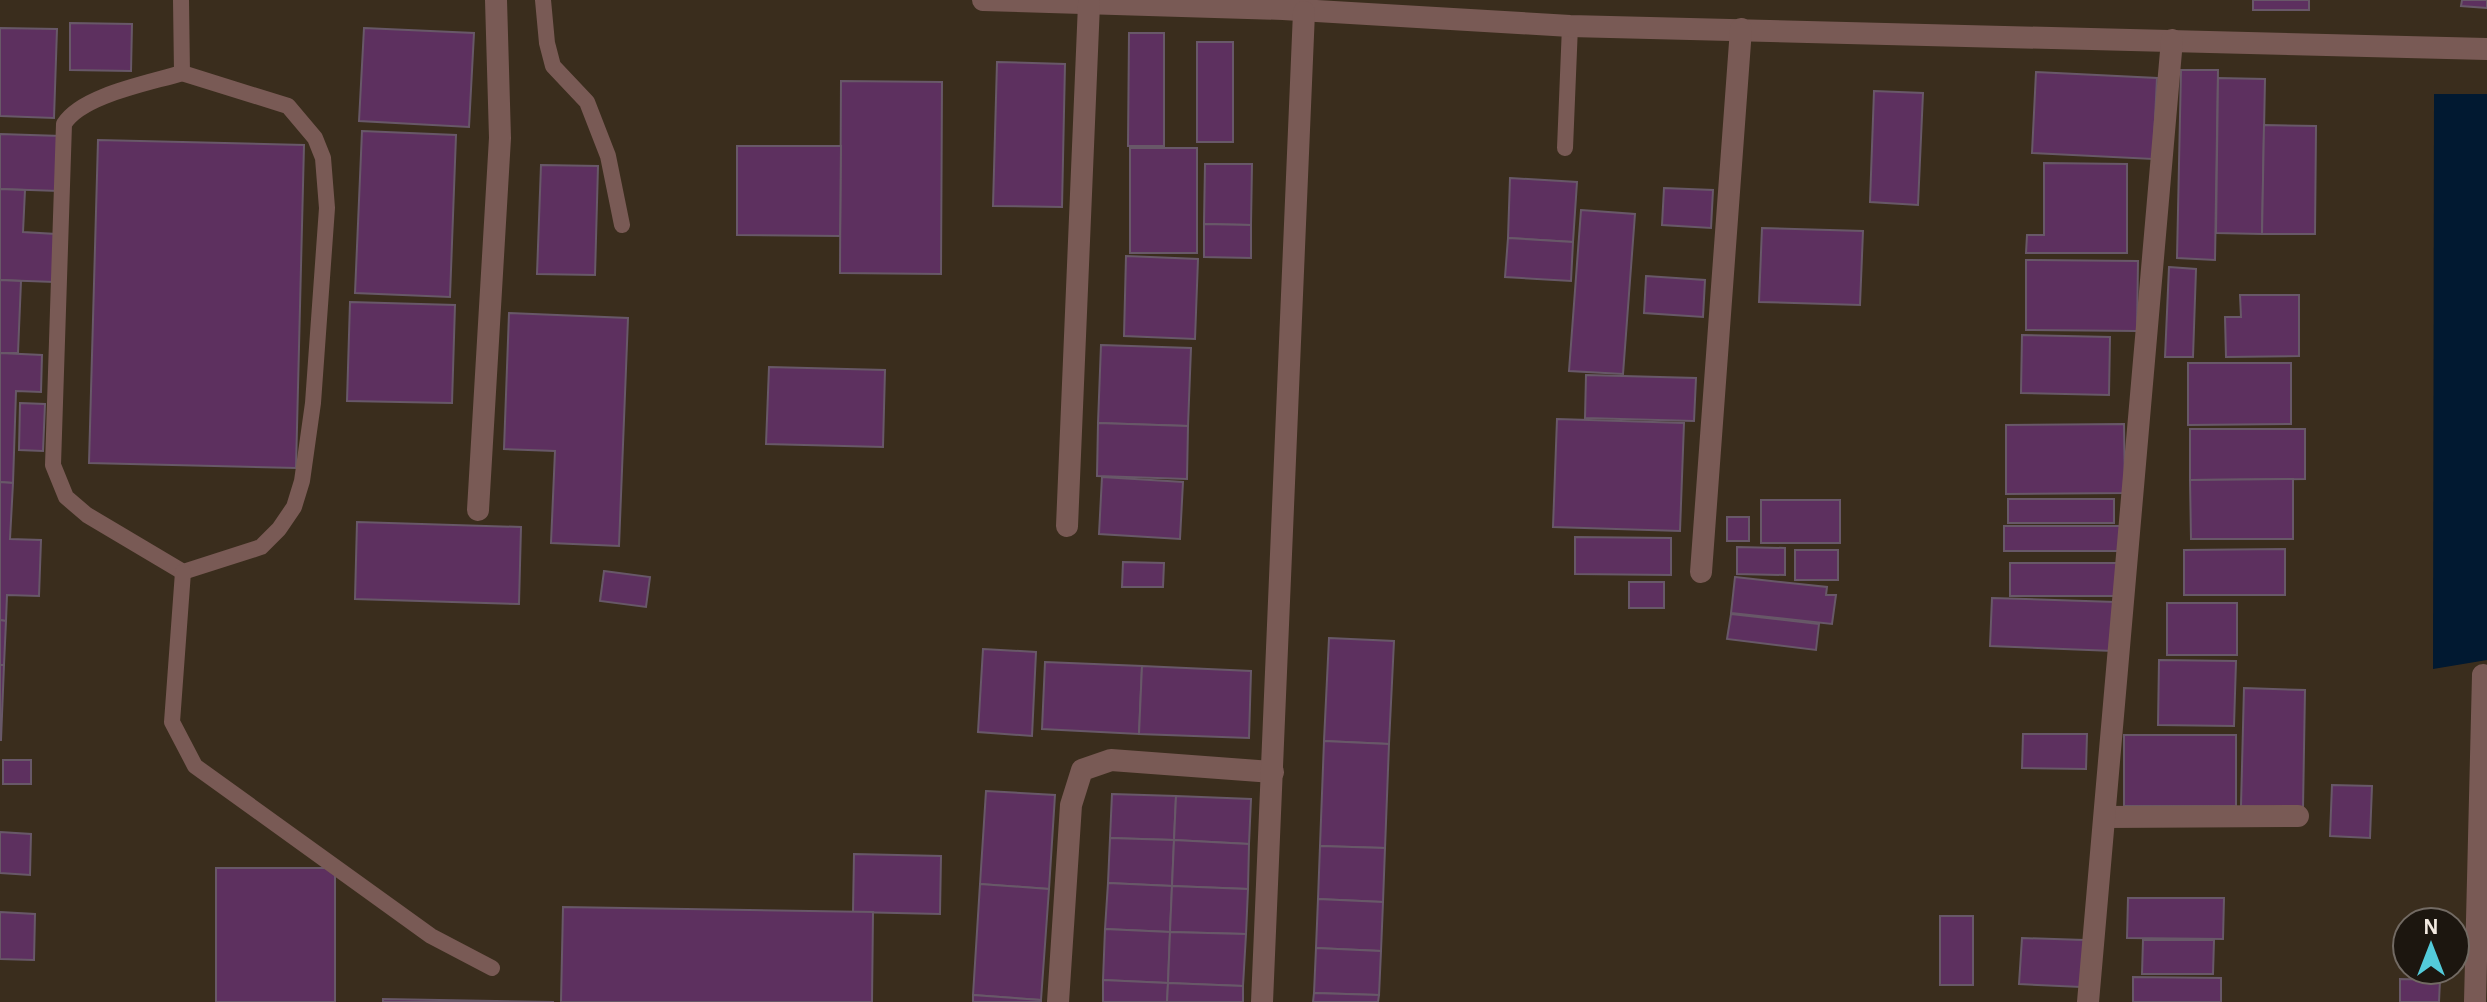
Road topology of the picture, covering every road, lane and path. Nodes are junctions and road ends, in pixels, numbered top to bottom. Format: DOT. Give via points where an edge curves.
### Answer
graph roads {
  1 [pos="181,0"];
  2 [pos="496,0"];
  3 [pos="543,0"];
  4 [pos="983,0"];
  5 [pos="1089,4"];
  6 [pos="1290,7"];
  7 [pos="1570,26"];
  8 [pos="1741,29"];
  9 [pos="2172,40"];
  10 [pos="2487,49"];
  11 [pos="182,73"];
  12 [pos="1565,148"];
  13 [pos="622,225"];
  14 [pos="478,510"];
  15 [pos="1067,526"];
  16 [pos="183,572"];
  17 [pos="1701,572"];
  18 [pos="2483,675"];
  19 [pos="1273,772"];
  20 [pos="2484,796"];
  21 [pos="2298,816"];
  22 [pos="2105,817"];
  23 [pos="492,968"];
  24 [pos="1058,1002"];
  25 [pos="1262,1002"];
  26 [pos="2088,1002"];
  27 [pos="2475,1002"];
  1 -- 11 [label="lane"];
  2 -- 14 [label="street" via="500,138"];
  3 -- 13 [label="lane" via="553,66 587,102 608,156"];
  4 -- 5 [label="street"];
  5 -- 6 [label="street"];
  5 -- 15 [label="street"];
  6 -- 7 [label="street"];
  6 -- 19 [label="street"];
  7 -- 8 [label="street"];
  7 -- 12 [label="lane"];
  8 -- 9 [label="street"];
  8 -- 17 [label="street"];
  9 -- 10 [label="street"];
  9 -- 22 [label="street"];
  11 -- 16 [label="lane" via="87,103 64,124 53,465 66,497 87,515"];
  11 -- 16 [label="lane" via="288,106 315,138 323,158 327,208 313,403 294,507 261,547"];
  16 -- 23 [label="lane" via="172,722 195,766 431,936"];
  18 -- 20 [label="street"];
  19 -- 24 [label="street" via="1111,760 1082,770 1071,805"];
  19 -- 25 [label="street"];
  20 -- 27 [label="street"];
  21 -- 22 [label="street"];
  22 -- 26 [label="street"];
}
